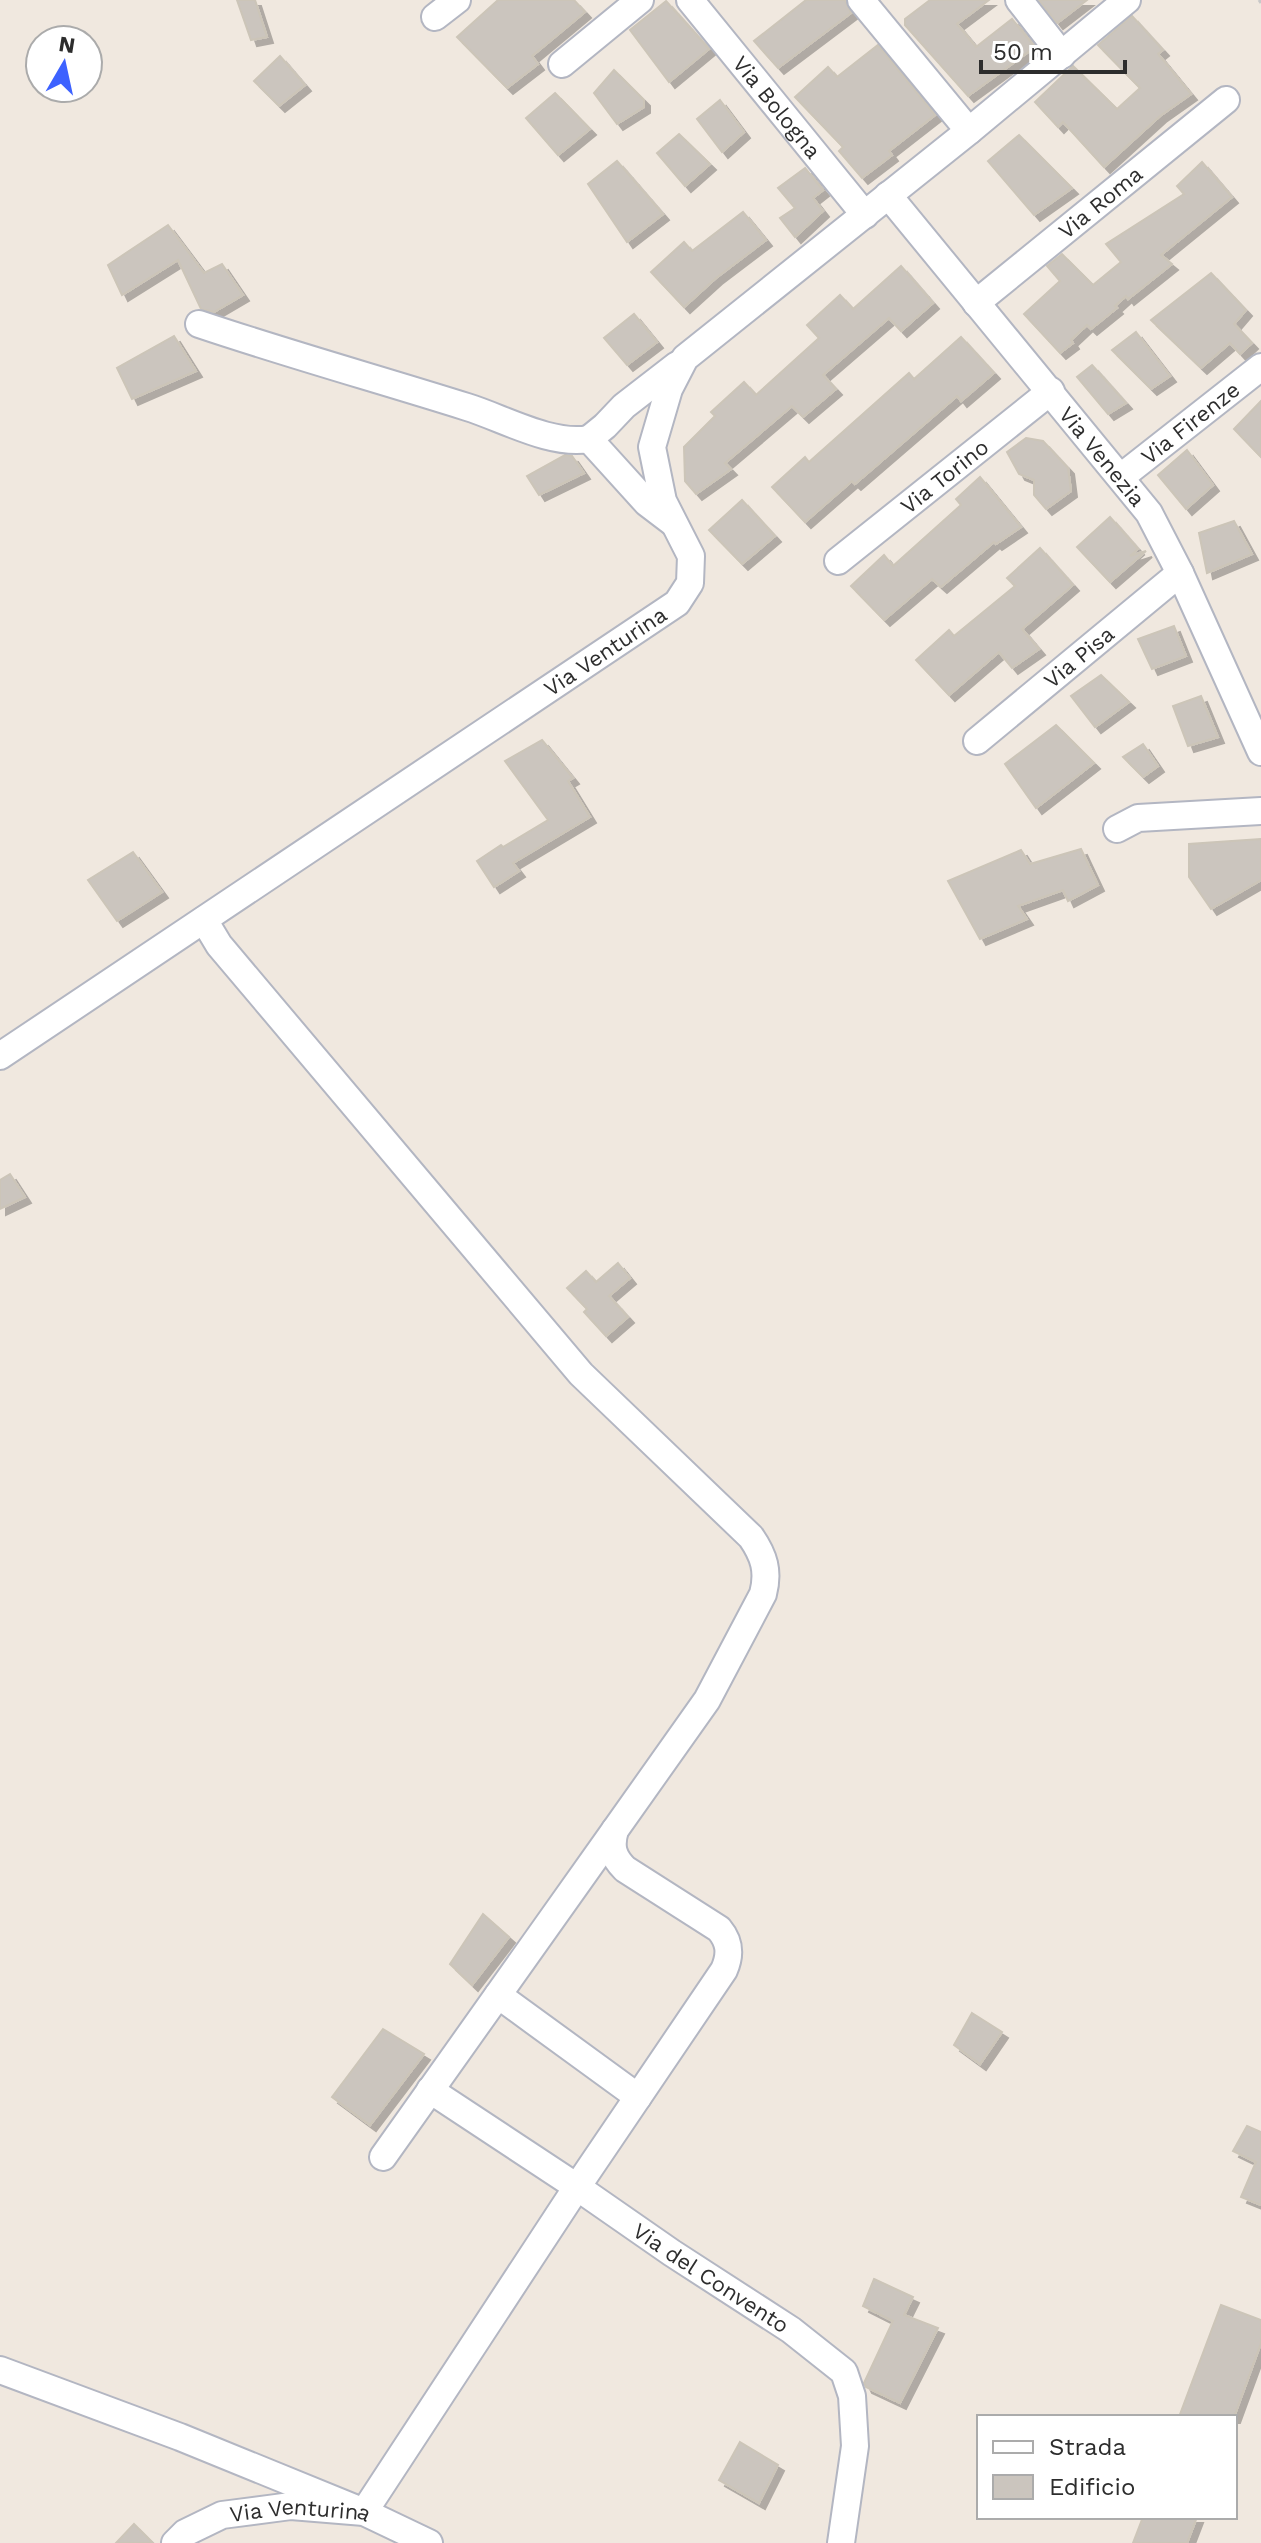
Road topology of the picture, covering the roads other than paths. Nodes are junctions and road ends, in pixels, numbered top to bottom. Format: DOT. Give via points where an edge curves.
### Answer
graph roads {
  1 [pos="457,0"];
  2 [pos="640,0"];
  3 [pos="690,0"];
  4 [pos="861,0"];
  5 [pos="1019,0"];
  6 [pos="1127,0"];
  7 [pos="435,17"];
  8 [pos="1062,55"];
  9 [pos="562,64"];
  10 [pos="1226,100"];
  11 [pos="969,131"];
  12 [pos="888,195"];
  13 [pos="865,215"];
  14 [pos="976,303"];
  15 [pos="199,324"];
  16 [pos="685,358"];
  17 [pos="1261,367"];
  18 [pos="1051,391"];
  19 [pos="589,439"];
  20 [pos="1121,477"];
  21 [pos="674,524"];
  22 [pos="838,561"];
  23 [pos="1180,573"];
  24 [pos="977,741"];
  25 [pos="1261,752"];
  26 [pos="1261,811"];
  27 [pos="1117,829"];
  28 [pos="204,920"];
  29 [pos="0,1056"];
  30 [pos="615,1830"];
  31 [pos="498,1995"];
  32 [pos="430,2090"];
  33 [pos="638,2097"];
  34 [pos="383,2157"];
  35 [pos="577,2187"];
  36 [pos="0,2370"];
  37 [pos="364,2512"];
  38 [pos="175,2543"];
  39 [pos="429,2543"];
  40 [pos="841,2543"];
  1 -- 7 [label="street"];
  2 -- 9 [label="street"];
  3 -- 13 [label="street, Via Bologna"];
  4 -- 11 [label="street"];
  5 -- 8 [label="street"];
  6 -- 8 [label="street, Via Venturina"];
  8 -- 11 [label="street, Via Venturina"];
  10 -- 14 [label="street, Via Roma"];
  11 -- 12 [label="street, Via Venturina"];
  12 -- 13 [label="street, Via Venturina"];
  12 -- 14 [label="street, Via Venezia"];
  13 -- 16 [label="street, Via Venturina"];
  14 -- 18 [label="street, Via Venezia"];
  15 -- 19 [label="street" via="557,438"];
  16 -- 19 [label="street"];
  16 -- 21 [label="street, Via Venturina" via="669,389 652,447 663,501"];
  17 -- 20 [label="street, Via Firenze"];
  18 -- 20 [label="street, Via Venezia"];
  18 -- 22 [label="street, Via Torino"];
  19 -- 21 [label="street" via="647,503"];
  20 -- 23 [label="street, Via Venezia" via="1149,513"];
  21 -- 28 [label="street, Via Venturina" via="691,556 690,583 677,603"];
  23 -- 24 [label="street, Via Pisa"];
  23 -- 25 [label="street, Via Venezia"];
  26 -- 27 [label="street" via="1138,818"];
  28 -- 29 [label="street, Via Venturina"];
  28 -- 30 [label="street" via="219,945 581,1374 751,1537 763,1557 763,1594 707,1700"];
  30 -- 31 [label="street"];
  30 -- 33 [label="street" via="616,1860 719,1929 729,1950 724,1970"];
  31 -- 32 [label="street"];
  31 -- 33 [label="street"];
  32 -- 34 [label="street"];
  32 -- 35 [label="street, Via del Convento"];
  33 -- 35 [label="street"];
  35 -- 37 [label="street"];
  35 -- 40 [label="street, Via del Convento" via="791,2330 844,2372 852,2396 855,2446"];
  36 -- 37 [label="street"];
  37 -- 38 [label="street, Via Venturina" via="291,2506 222,2515"];
  37 -- 39 [label="street, Via Venturina"];
}
